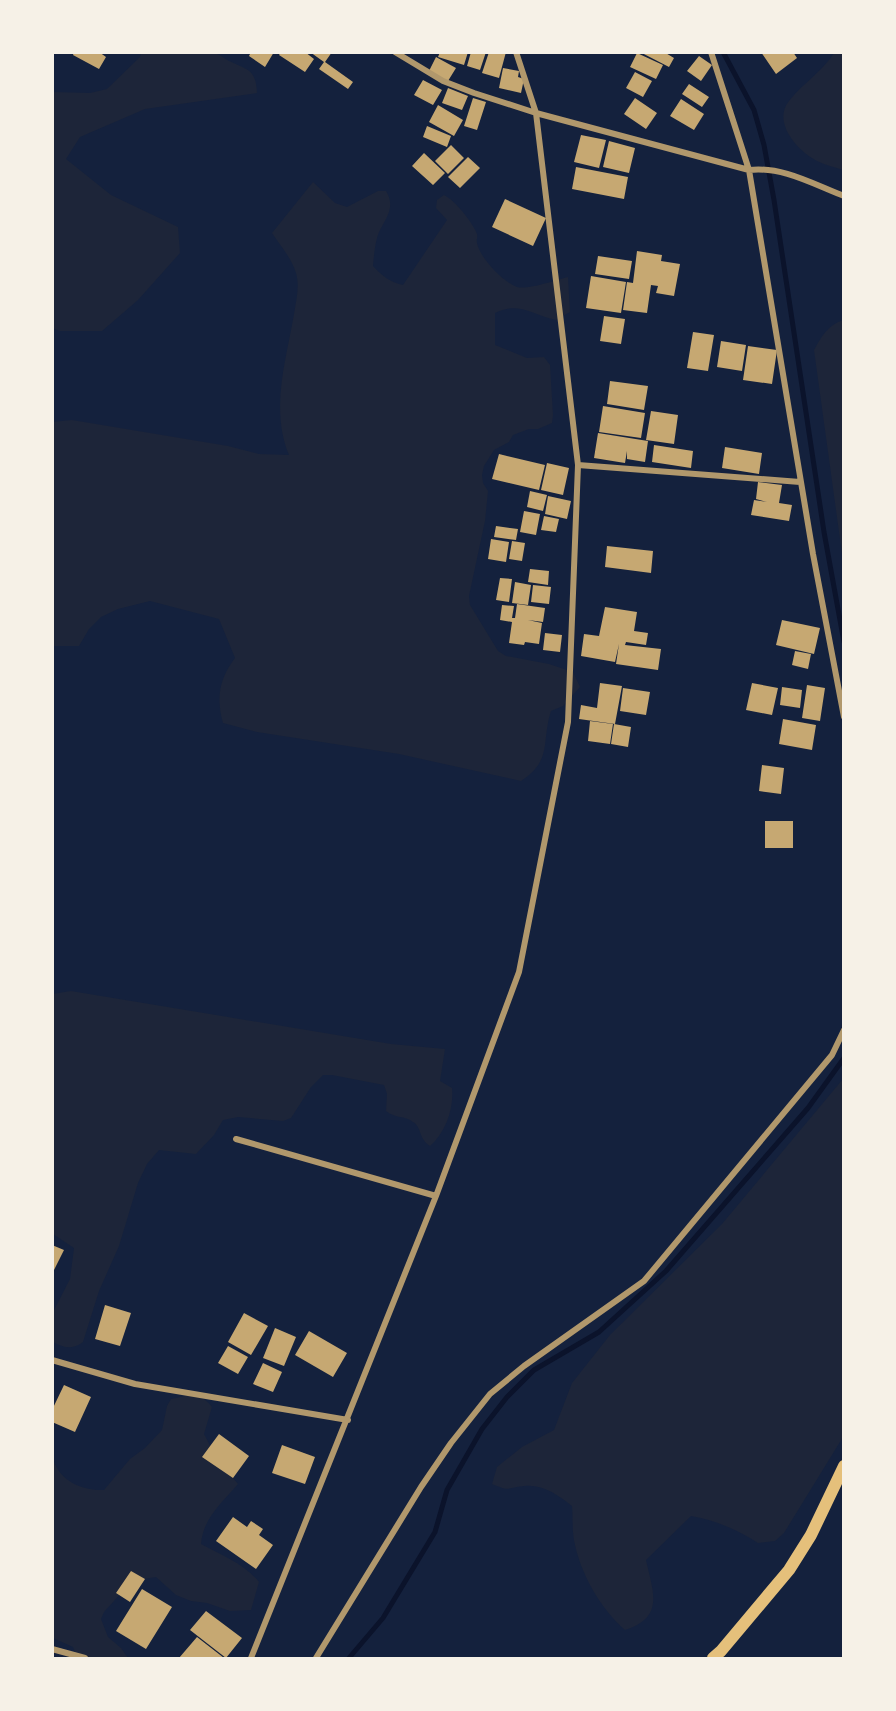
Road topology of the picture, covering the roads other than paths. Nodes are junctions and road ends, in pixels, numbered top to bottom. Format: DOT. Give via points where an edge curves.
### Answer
graph roads {
  1 [pos="395,52"];
  2 [pos="516,52"];
  3 [pos="711,52"];
  4 [pos="536,113"];
  5 [pos="749,170"];
  6 [pos="843,196"];
  7 [pos="578,465"];
  8 [pos="800,482"];
  9 [pos="843,717"];
  10 [pos="843,1030"];
  11 [pos="236,1139"];
  12 [pos="436,1196"];
  13 [pos="52,1360"];
  14 [pos="348,1420"];
  15 [pos="843,1466"];
  16 [pos="52,1649"];
  17 [pos="85,1659"];
  18 [pos="251,1659"];
  19 [pos="316,1659"];
  20 [pos="713,1659"];
  1 -- 4 [label="street" via="443,81"];
  2 -- 4 [label="street"];
  3 -- 5 [label="street"];
  4 -- 5 [label="street"];
  4 -- 7 [label="street"];
  5 -- 6 [label="street" via="783,172"];
  5 -- 8 [label="street"];
  7 -- 8 [label="street"];
  7 -- 12 [label="street" via="568,722 522,960"];
  8 -- 9 [label="street"];
  10 -- 19 [label="street" via="832,1055 644,1281 490,1394 421,1487"];
  11 -- 12 [label="street"];
  12 -- 14 [label="street"];
  13 -- 14 [label="street" via="135,1384"];
  14 -- 18 [label="street"];
  15 -- 20 [label="main road" via="811,1535 789,1570"];
  16 -- 17 [label="street"];
}
